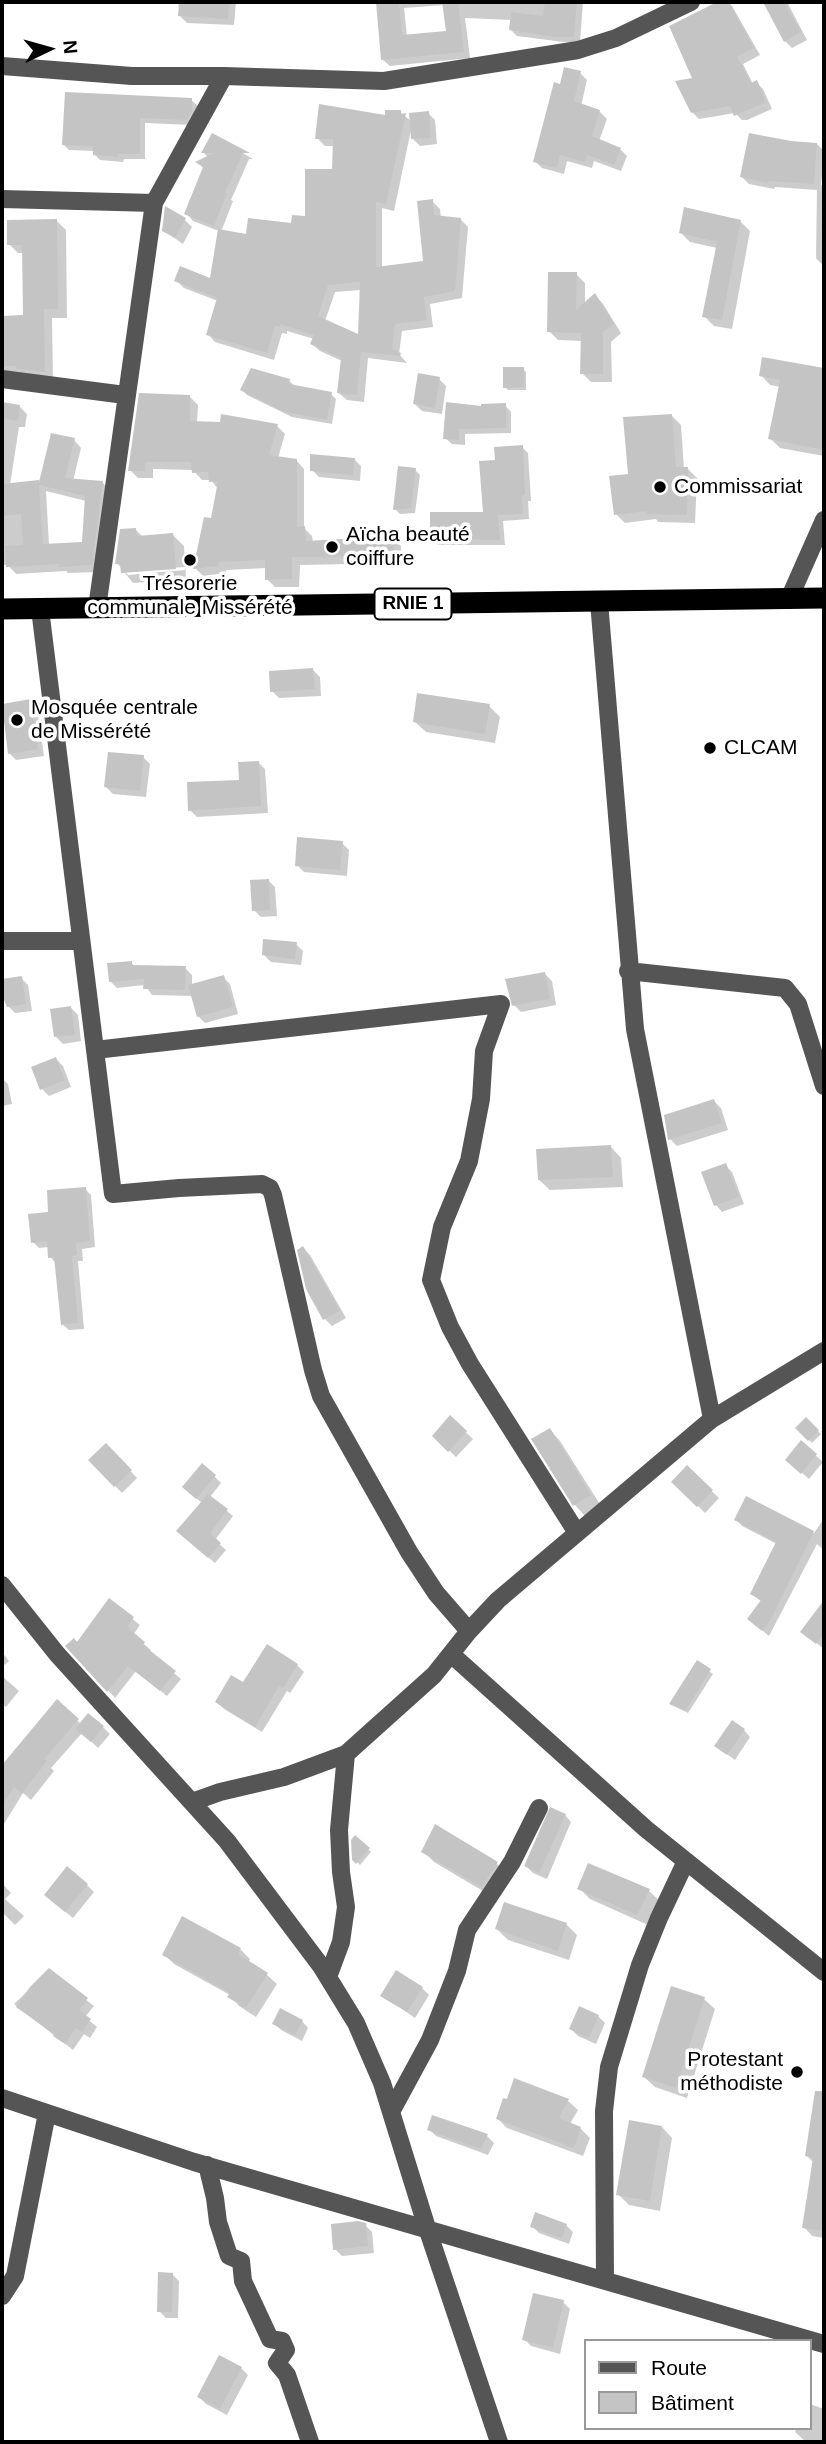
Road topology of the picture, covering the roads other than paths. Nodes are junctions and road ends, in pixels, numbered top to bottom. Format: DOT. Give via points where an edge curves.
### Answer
graph roads {
  1 [pos="691,2"];
  2 [pos="2,66"];
  3 [pos="224,76"];
  4 [pos="2,199"];
  5 [pos="154,204"];
  6 [pos="2,379"];
  7 [pos="125,395"];
  8 [pos="824,520"];
  9 [pos="824,598"];
  10 [pos="789,599"];
  11 [pos="599,602"];
  12 [pos="97,608"];
  13 [pos="2,609"];
  14 [pos="40,609"];
  15 [pos="2,941"];
  16 [pos="81,941"];
  17 [pos="628,971"];
  18 [pos="95,1050"];
  19 [pos="824,1086"];
  20 [pos="824,1351"];
  21 [pos="712,1419"];
  22 [pos="577,1533"];
  23 [pos="2,1585"];
  24 [pos="470,1631"];
  25 [pos="451,1654"];
  26 [pos="346,1754"];
  27 [pos="192,1802"];
  28 [pos="539,1808"];
  29 [pos="686,1861"];
  30 [pos="824,1972"];
  31 [pos="328,1977"];
  32 [pos="2,2098"];
  33 [pos="391,2112"];
  34 [pos="47,2113"];
  35 [pos="207,2165"];
  36 [pos="427,2228"];
  37 [pos="605,2280"];
  38 [pos="2,2296"];
  39 [pos="807,2339"];
  40 [pos="310,2442"];
  41 [pos="499,2442"];
  1 -- 3 [label="street" via="616,38 578,50 476,68 384,81"];
  2 -- 3 [label="street" via="132,76"];
  3 -- 5 [label="street"];
  4 -- 5 [label="street"];
  5 -- 7 [label="street"];
  6 -- 7 [label="street"];
  7 -- 12 [label="street"];
  8 -- 10 [label="street"];
  9 -- 10 [label="highway, RNIE 1"];
  10 -- 11 [label="highway, RNIE 1"];
  11 -- 12 [label="highway, RNIE 1"];
  11 -- 17 [label="street"];
  12 -- 14 [label="highway, RNIE 1"];
  13 -- 14 [label="highway, RNIE 1"];
  14 -- 16 [label="street"];
  15 -- 16 [label="street"];
  16 -- 18 [label="street"];
  17 -- 19 [label="street" via="785,988 798,1004"];
  17 -- 21 [label="street" via="635,1029"];
  18 -- 22 [label="street" via="501,1004 484,1051 481,1099 469,1161 442,1227 431,1280 470,1364"];
  18 -- 24 [label="street" via="113,1194 207,1186 262,1184 270,1188 321,1396 409,1552 436,1593"];
  20 -- 21 [label="street"];
  21 -- 22 [label="street"];
  22 -- 24 [label="street" via="498,1600"];
  23 -- 27 [label="street" via="57,1654"];
  24 -- 25 [label="street"];
  25 -- 26 [label="street" via="435,1675"];
  25 -- 29 [label="street"];
  26 -- 27 [label="street" via="284,1777"];
  26 -- 31 [label="street" via="339,1830 346,1907 341,1942"];
  27 -- 31 [label="street" via="228,1842"];
  28 -- 33 [label="street" via="512,1862 467,1930 457,1971 430,2040"];
  29 -- 30 [label="street"];
  29 -- 37 [label="street" via="640,1965 609,2067 604,2110"];
  31 -- 33 [label="street" via="356,2023"];
  32 -- 34 [label="street"];
  33 -- 36 [label="street"];
  34 -- 35 [label="street"];
  34 -- 38 [label="street" via="15,2276"];
  35 -- 36 [label="street"];
  35 -- 40 [label="street" via="229,2256 241,2261 243,2281 270,2339 282,2341 286,2350 277,2363 287,2375"];
  36 -- 37 [label="street"];
  36 -- 41 [label="street"];
  37 -- 39 [label="street"];
}
